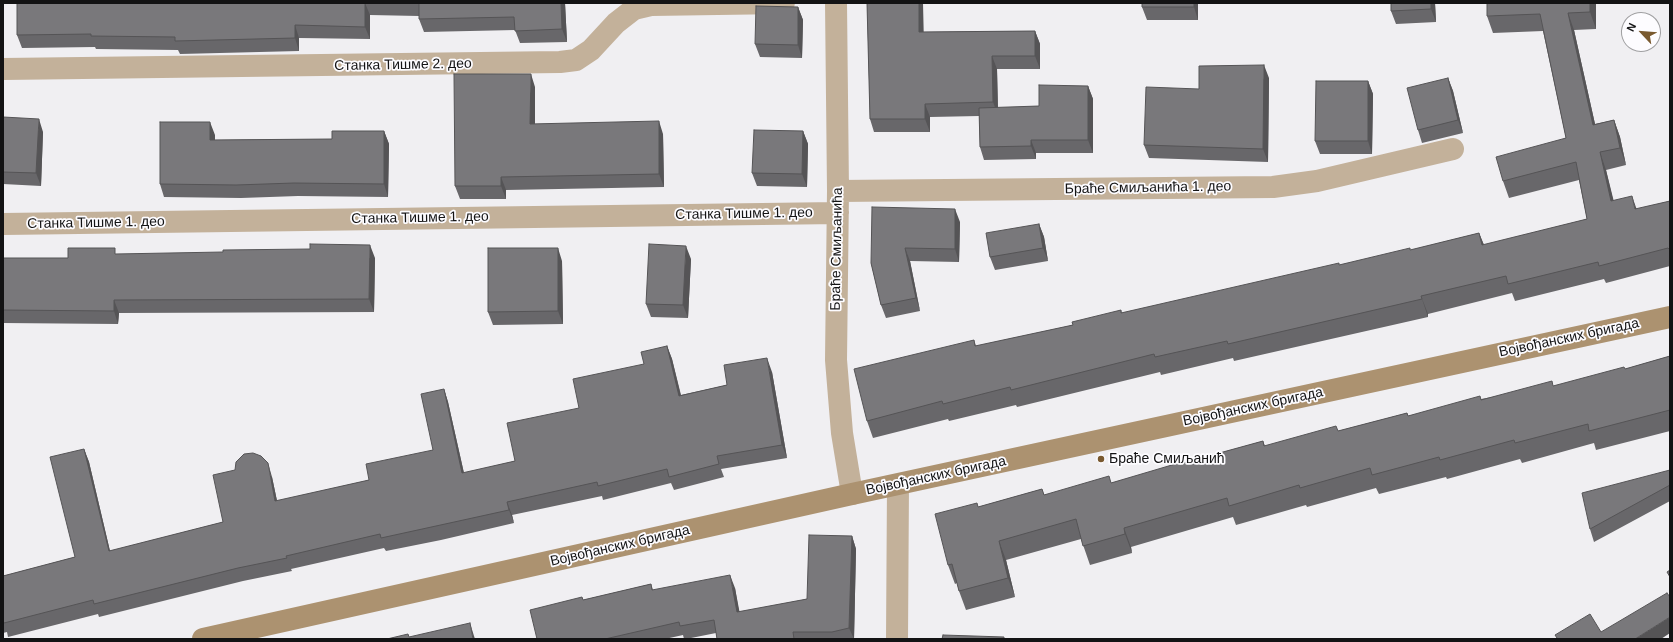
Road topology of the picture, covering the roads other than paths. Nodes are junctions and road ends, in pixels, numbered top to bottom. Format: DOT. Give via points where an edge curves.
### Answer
graph roads {
  1 [pos="784,3"];
  2 [pos="836,3"];
  3 [pos="3,69"];
  4 [pos="1454,149"];
  5 [pos="838,191"];
  6 [pos="838,212"];
  7 [pos="3,224"];
  8 [pos="1670,317"];
  9 [pos="898,485"];
  10 [pos="852,494"];
  11 [pos="203,639"];
  12 [pos="897,639"];
  1 -- 3 [label="street, Станка Тишме 2. део" via="651,5 634,9 616,23 591,50 576,60 560,62"];
  2 -- 5 [label="street, Браће Смиљанића"];
  4 -- 5 [label="street, Браће Смиљанића 1. део" via="1316,181 1273,187"];
  5 -- 6 [label="street, Браће Смиљанића"];
  6 -- 7 [label="street, Станка Тишме 1. део"];
  6 -- 10 [label="street, Браће Смиљанића" via="836,360 842,433"];
  8 -- 9 [label="street, Војвођанских бригада"];
  9 -- 10 [label="street, Војвођанских бригада"];
  9 -- 12 [label="street"];
  10 -- 11 [label="street, Војвођанских бригада"];
}
